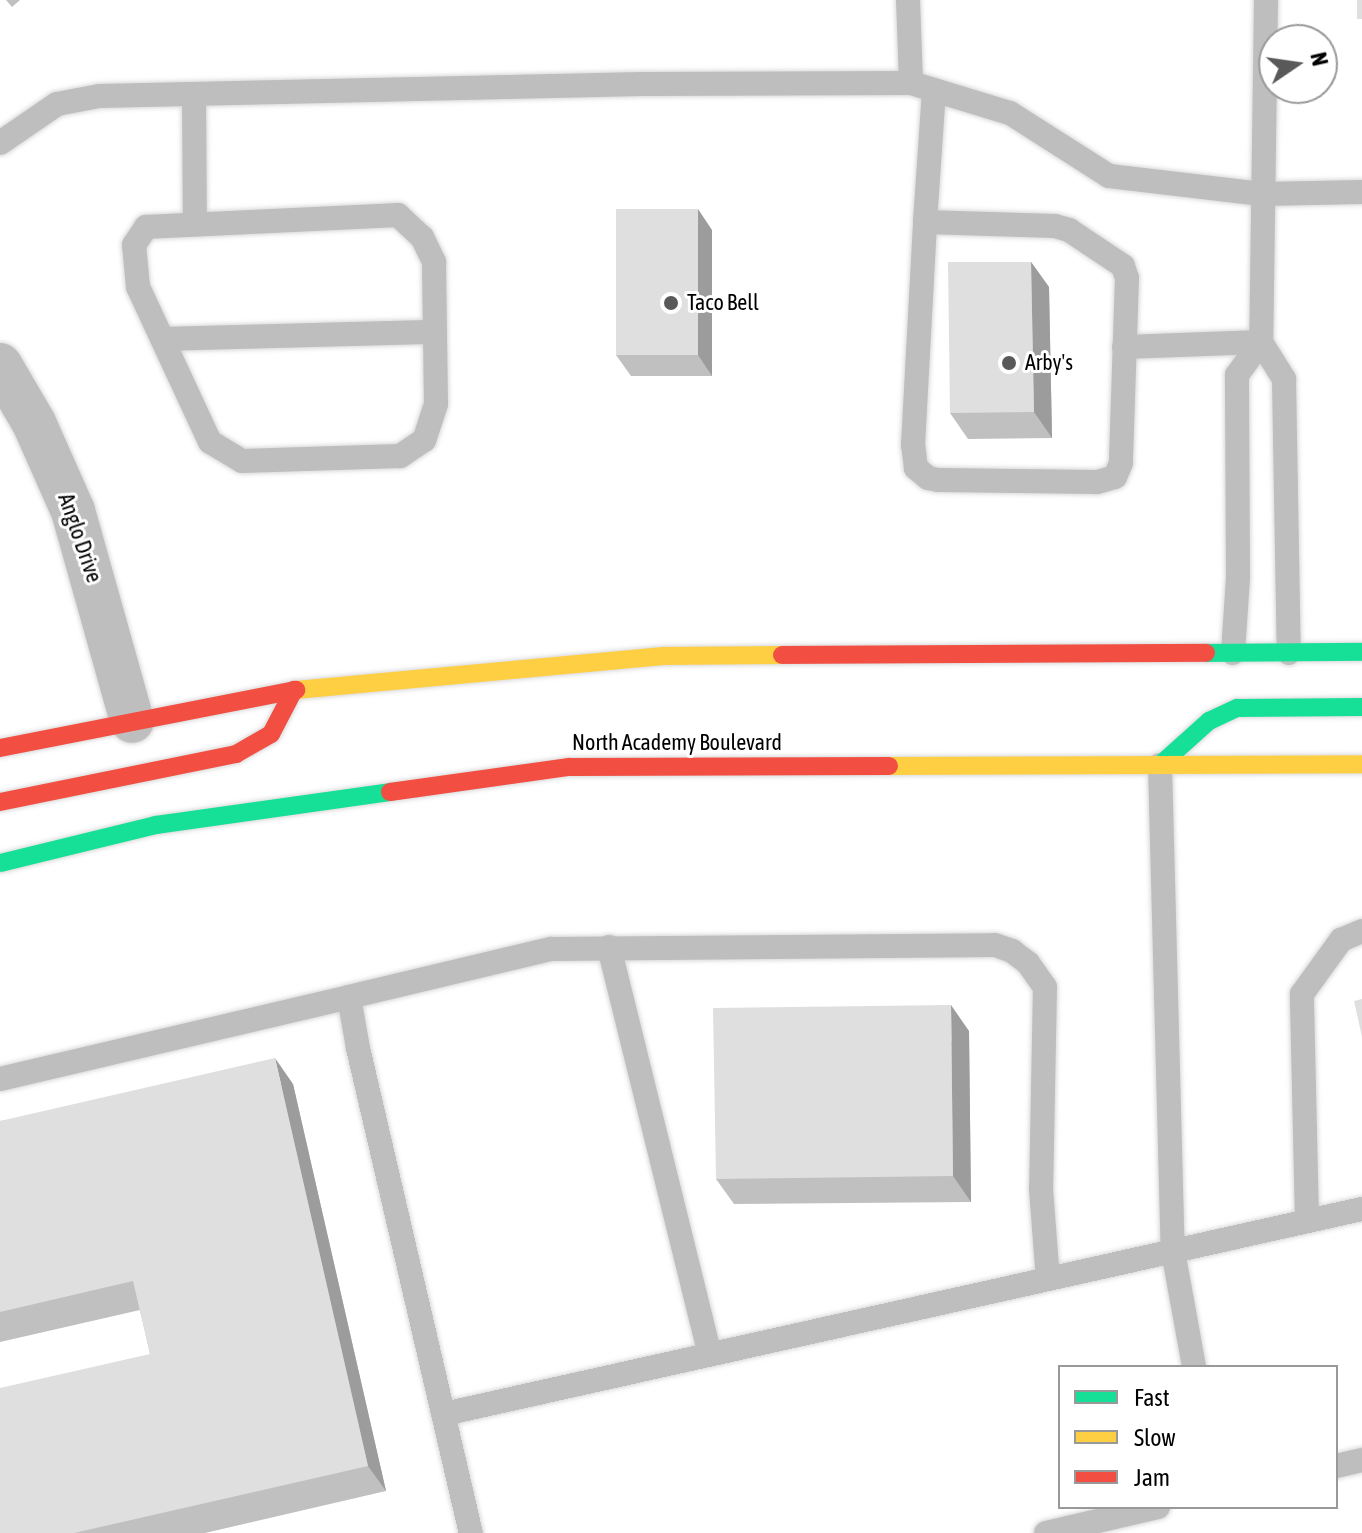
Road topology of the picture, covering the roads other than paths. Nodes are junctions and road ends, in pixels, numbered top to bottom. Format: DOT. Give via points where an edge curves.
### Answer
graph roads {
  1 [pos="908,0"];
  2 [pos="1266,0"];
  3 [pos="923,86"];
  4 [pos="194,94"];
  5 [pos="0,143"];
  6 [pos="1362,192"];
  7 [pos="1262,194"];
  8 [pos="925,222"];
  9 [pos="195,223"];
  10 [pos="435,332"];
  11 [pos="163,339"];
  12 [pos="1261,342"];
  13 [pos="1124,347"];
  14 [pos="0,365"];
  15 [pos="1362,652"];
  16 [pos="1233,653"];
  17 [pos="1289,653"];
  18 [pos="294,690"];
  19 [pos="1362,707"];
  20 [pos="132,721"];
  21 [pos="0,748"];
  22 [pos="1362,764"];
  23 [pos="1160,765"];
  24 [pos="0,802"];
  25 [pos="0,863"];
  26 [pos="1362,931"];
  27 [pos="609,947"];
  28 [pos="349,997"];
  29 [pos="0,1079"];
  30 [pos="1362,1209"];
  31 [pos="1307,1221"];
  32 [pos="1173,1251"];
  33 [pos="1048,1279"];
  34 [pos="710,1354"];
  35 [pos="1194,1365"];
  36 [pos="444,1414"];
  37 [pos="1362,1460"];
  38 [pos="1338,1466"];
  39 [pos="1149,1509"];
  40 [pos="471,1533"];
  41 [pos="1046,1533"];
  1 -- 3 [label="lane"];
  2 -- 7 [label="lane"];
  3 -- 4 [label="lane"];
  3 -- 7 [label="lane" via="1010,113 1109,176"];
  3 -- 8 [label="lane"];
  4 -- 5 [label="lane" via="75,99 38,115"];
  4 -- 9 [label="lane"];
  6 -- 7 [label="lane"];
  7 -- 12 [label="lane"];
  8 -- 13 [label="lane" via="1055,226 1084,239 1118,262 1127,275"];
  8 -- 13 [label="lane" via="913,445 921,474 938,480 1097,482 1115,477 1121,463"];
  9 -- 10 [label="lane" via="398,215 422,237 434,262"];
  9 -- 11 [label="lane" via="146,227 134,245 138,287"];
  10 -- 11 [label="lane"];
  10 -- 11 [label="lane" via="436,404 424,440 400,456 242,461 210,442"];
  12 -- 13 [label="lane"];
  12 -- 16 [label="lane" via="1237,375"];
  12 -- 17 [label="lane" via="1284,379"];
  14 -- 20 [label="street, Anglo Drive" via="34,423 73,511"];
  15 -- 17 [label="main road"];
  16 -- 17 [label="main road"];
  16 -- 18 [label="main road" via="663,656"];
  18 -- 20 [label="main road"];
  18 -- 24 [label="main road" via="271,734 236,754"];
  19 -- 23 [label="main road" via="1237,708 1209,721"];
  20 -- 21 [label="main road"];
  22 -- 23 [label="main road, North Academy Boulevard"];
  23 -- 25 [label="main road, North Academy Boulevard" via="569,767 156,825"];
  23 -- 32 [label="lane"];
  26 -- 31 [label="lane" via="1341,940 1302,994"];
  27 -- 28 [label="lane" via="551,949"];
  27 -- 33 [label="lane" via="995,945 1028,963 1045,987 1041,1189"];
  27 -- 34 [label="lane"];
  28 -- 29 [label="lane"];
  28 -- 36 [label="lane"];
  30 -- 31 [label="lane"];
  31 -- 32 [label="lane"];
  32 -- 33 [label="lane"];
  32 -- 35 [label="lane"];
  33 -- 34 [label="lane"];
  34 -- 36 [label="lane"];
  36 -- 40 [label="lane"];
  37 -- 38 [label="lane"];
  39 -- 41 [label="lane"];
}
